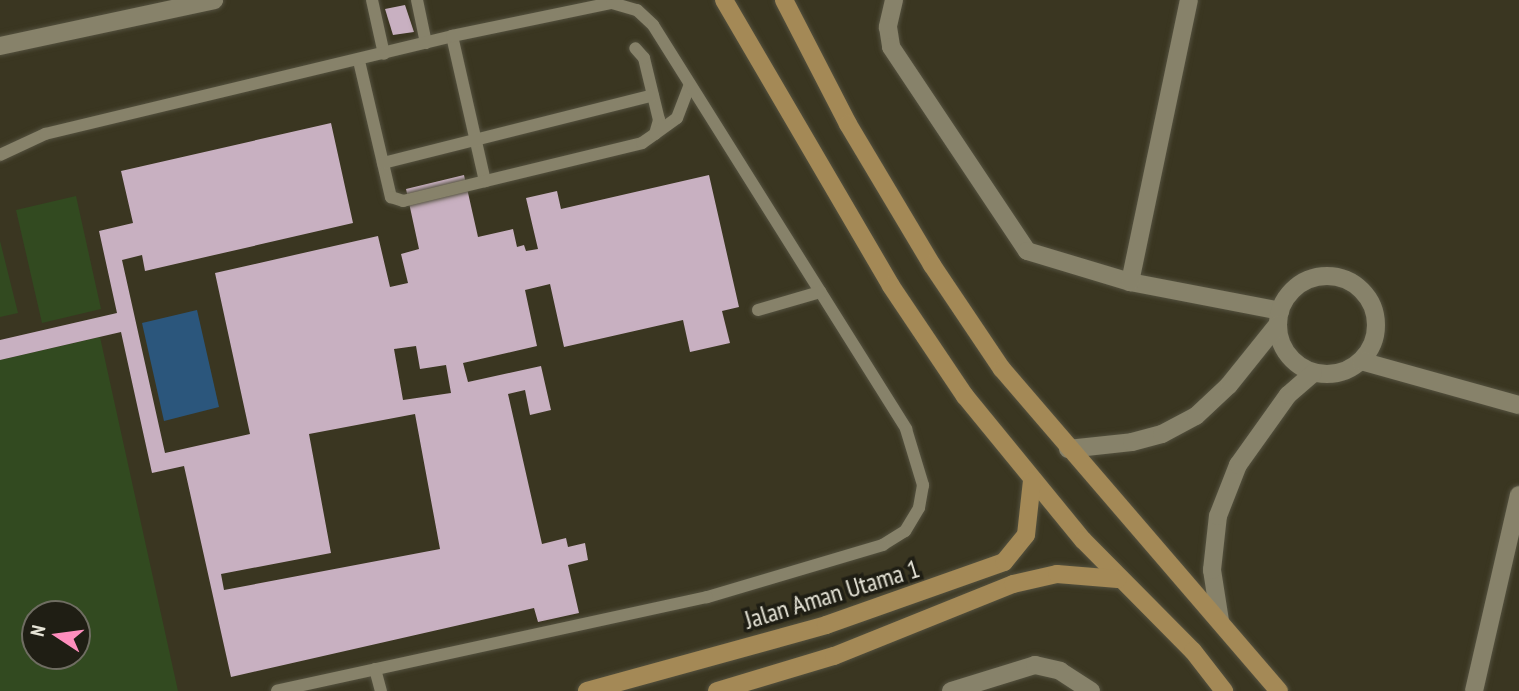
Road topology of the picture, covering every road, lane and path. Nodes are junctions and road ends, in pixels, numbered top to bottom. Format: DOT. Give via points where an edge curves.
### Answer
graph roads {
  1 [pos="214,0"];
  2 [pos="372,0"];
  3 [pos="417,0"];
  4 [pos="724,0"];
  5 [pos="784,0"];
  6 [pos="894,0"];
  7 [pos="1189,0"];
  8 [pos="452,36"];
  9 [pos="426,43"];
  10 [pos="0,46"];
  11 [pos="635,48"];
  12 [pos="384,54"];
  13 [pos="359,61"];
  14 [pos="690,84"];
  15 [pos="653,95"];
  16 [pos="655,134"];
  17 [pos="476,139"];
  18 [pos="0,155"];
  19 [pos="383,163"];
  20 [pos="485,181"];
  21 [pos="1130,282"];
  22 [pos="820,292"];
  23 [pos="758,310"];
  24 [pos="1279,317"];
  25 [pos="1361,361"];
  26 [pos="1313,373"];
  27 [pos="1519,405"];
  28 [pos="1068,449"];
  29 [pos="1032,481"];
  30 [pos="1519,495"];
  31 [pos="1118,579"];
  32 [pos="1220,621"];
  33 [pos="375,669"];
  34 [pos="341,676"];
  35 [pos="625,687"];
  36 [pos="277,691"];
  37 [pos="344,691"];
  38 [pos="381,691"];
  39 [pos="587,691"];
  40 [pos="717,691"];
  41 [pos="951,691"];
  42 [pos="1091,691"];
  43 [pos="1224,691"];
  44 [pos="1279,691"];
  45 [pos="1474,691"];
  1 -- 10 [label="street"];
  2 -- 12 [label="lane"];
  3 -- 9 [label="lane"];
  4 -- 29 [label="street" via="891,286 965,396"];
  5 -- 28 [label="street" via="848,124 932,265 1002,369"];
  6 -- 21 [label="street" via="888,27 891,47 1027,251"];
  7 -- 21 [label="street"];
  8 -- 9 [label="lane"];
  8 -- 14 [label="lane" via="612,3 638,10 653,25"];
  8 -- 17 [label="lane"];
  9 -- 12 [label="lane"];
  11 -- 15 [label="lane" via="644,58"];
  12 -- 13 [label="lane"];
  13 -- 18 [label="lane" via="45,134"];
  13 -- 19 [label="lane"];
  14 -- 16 [label="lane" via="677,118"];
  14 -- 22 [label="lane"];
  15 -- 16 [label="lane" via="659,120"];
  15 -- 17 [label="lane"];
  16 -- 20 [label="lane" via="642,143"];
  17 -- 19 [label="lane"];
  17 -- 20 [label="lane"];
  19 -- 20 [label="lane" via="391,197 403,201"];
  21 -- 24 [label="street"];
  22 -- 23 [label="lane"];
  22 -- 33 [label="lane" via="906,429 923,485 919,509 905,531 883,545 708,597"];
  24 -- 25 [label="street" via="1304,281 1329,276 1353,283 1375,314 1374,340"];
  24 -- 26 [label="street" via="1291,359"];
  24 -- 28 [label="street" via="1229,385 1196,416 1152,437"];
  25 -- 26 [label="street" via="1339,374"];
  25 -- 27 [label="street"];
  26 -- 32 [label="street" via="1288,395 1238,465 1218,516 1212,570"];
  28 -- 32 [label="street"];
  29 -- 31 [label="street"];
  29 -- 35 [label="street, Jalan Aman Utama 1" via="1026,535 1004,562 826,625"];
  30 -- 45 [label="street"];
  31 -- 40 [label="street, Jalan Aman Utama 1" via="1057,574 1013,584 834,656"];
  31 -- 43 [label="street" via="1193,651"];
  32 -- 44 [label="street"];
  33 -- 34 [label="lane"];
  33 -- 38 [label="lane"];
  34 -- 36 [label="lane"];
  34 -- 37 [label="lane"];
  35 -- 39 [label="street, Jalan Aman Utama 1"];
  41 -- 42 [label="street" via="1035,665 1060,671"];
}
